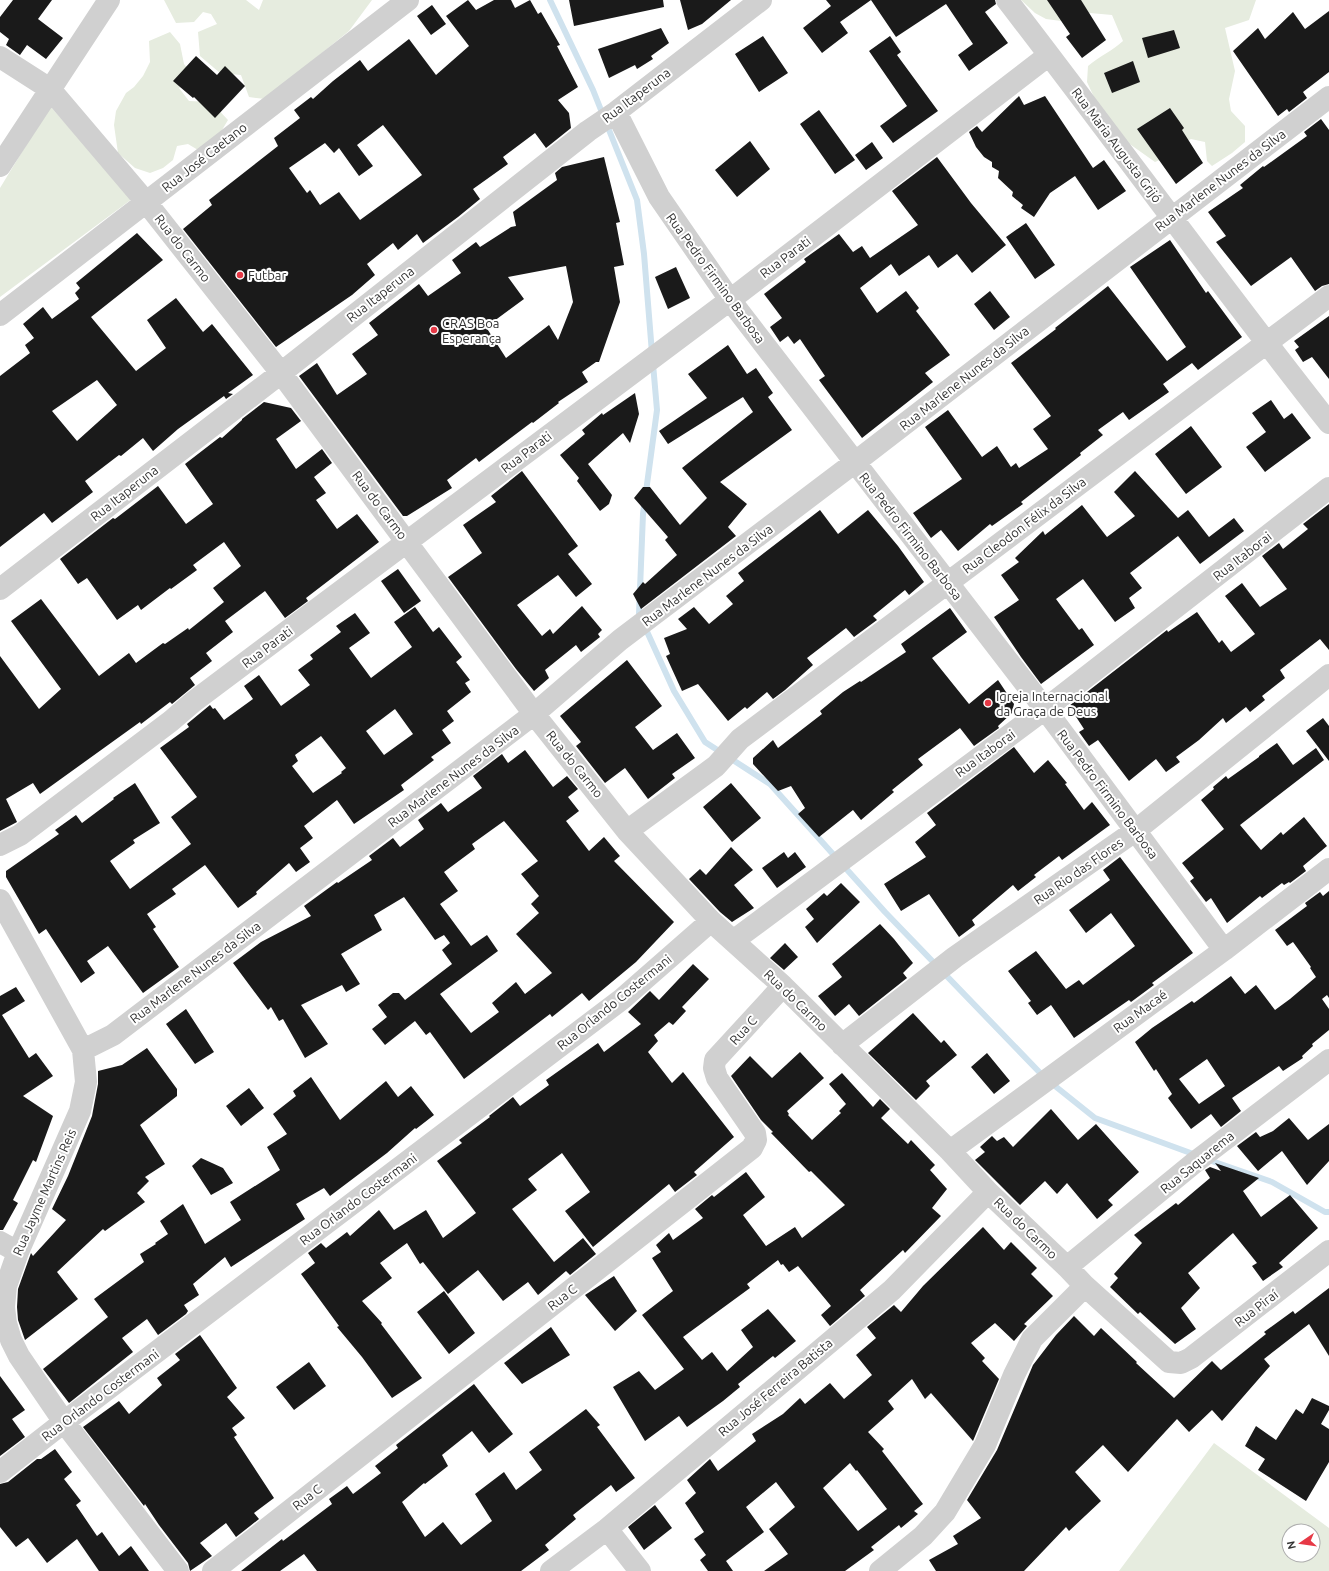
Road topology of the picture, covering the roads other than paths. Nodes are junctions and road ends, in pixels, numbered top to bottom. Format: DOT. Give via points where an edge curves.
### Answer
graph roads {
  1 [pos="109,0"];
  2 [pos="408,0"];
  3 [pos="760,0"];
  4 [pos="1007,0"];
  5 [pos="1049,55"];
  6 [pos="0,57"];
  7 [pos="50,89"];
  8 [pos="1329,97"];
  9 [pos="611,115"];
  10 [pos="0,166"];
  11 [pos="146,202"];
  12 [pos="1172,217"];
  13 [pos="1329,296"];
  14 [pos="730,300"];
  15 [pos="0,314"];
  16 [pos="1266,343"];
  17 [pos="281,373"];
  18 [pos="1329,423"];
  19 [pos="854,463"];
  20 [pos="1329,488"];
  21 [pos="407,541"];
  22 [pos="947,582"];
  23 [pos="0,589"];
  24 [pos="1329,675"];
  25 [pos="1045,709"];
  26 [pos="534,714"];
  27 [pos="627,831"];
  28 [pos="1135,831"];
  29 [pos="0,845"];
  30 [pos="1329,869"];
  31 [pos="0,900"];
  32 [pos="711,921"];
  33 [pos="733,941"];
  34 [pos="1224,950"];
  35 [pos="783,986"];
  36 [pos="842,1045"];
  37 [pos="83,1050"];
  38 [pos="1329,1060"];
  39 [pos="950,1151"];
  40 [pos="988,1192"];
  41 [pos="9,1247"];
  42 [pos="1329,1251"];
  43 [pos="1067,1267"];
  44 [pos="1085,1286"];
  45 [pos="1181,1363"];
  46 [pos="64,1422"];
  47 [pos="0,1472"];
  48 [pos="607,1529"];
  49 [pos="178,1571"];
  50 [pos="213,1571"];
  51 [pos="551,1571"];
  52 [pos="640,1571"];
  53 [pos="880,1571"];
  1 -- 7 [label="street"];
  2 -- 11 [label="street, Rua José Caetano"];
  3 -- 9 [label="street, Rua Itaperuna"];
  4 -- 5 [label="street, Rua Maria Augusta Grijó"];
  5 -- 12 [label="street, Rua Maria Augusta Grijó"];
  5 -- 14 [label="street, Rua Parati"];
  6 -- 7 [label="street, Rua do Carmo"];
  7 -- 10 [label="street"];
  7 -- 11 [label="street, Rua do Carmo"];
  8 -- 12 [label="street, Rua Marlene Nunes da Silva"];
  9 -- 14 [label="street, Rua Pedro Firmino Barbosa" via="659,197"];
  9 -- 17 [label="street, Rua Itaperuna"];
  11 -- 15 [label="street, Rua José Caetano"];
  11 -- 17 [label="street, Rua do Carmo"];
  12 -- 16 [label="street, Rua Maria Augusta Grijó"];
  12 -- 19 [label="street, Rua Marlene Nunes da Silva"];
  13 -- 16 [label="street, Rua Cleodon Félix da Silva"];
  14 -- 19 [label="street, Rua Pedro Firmino Barbosa"];
  14 -- 21 [label="street, Rua Parati"];
  16 -- 18 [label="street, Rua Maria Augusta Grijó"];
  16 -- 22 [label="street, Rua Cleodon Félix da Silva"];
  17 -- 21 [label="street, Rua do Carmo"];
  17 -- 23 [label="street, Rua Itaperuna"];
  19 -- 22 [label="street, Rua Pedro Firmino Barbosa"];
  19 -- 26 [label="street, Rua Marlene Nunes da Silva" via="620,640"];
  20 -- 25 [label="street, Rua Itaborai"];
  21 -- 26 [label="street, Rua do Carmo"];
  21 -- 29 [label="street, Rua Parati" via="20,835"];
  22 -- 25 [label="street, Rua Pedro Firmino Barbosa"];
  22 -- 27 [label="street, Rua Cleodon Félix da Silva" via="740,739 716,766"];
  24 -- 28 [label="street, Rua Rio das Flores"];
  25 -- 28 [label="street, Rua Pedro Firmino Barbosa"];
  25 -- 33 [label="street, Rua Itaborai"];
  26 -- 27 [label="street, Rua do Carmo"];
  26 -- 37 [label="street, Rua Marlene Nunes da Silva" via="114,1035"];
  27 -- 32 [label="street, Rua do Carmo"];
  28 -- 34 [label="street, Rua Pedro Firmino Barbosa"];
  28 -- 36 [label="street, Rua Rio das Flores" via="919,984"];
  30 -- 34 [label="street, Rua Macaé"];
  31 -- 37 [label="street, Rua Jayme Martins Reis"];
  32 -- 33 [label="street, Rua do Carmo"];
  32 -- 46 [label="street, Rua Orlando Costermani" via="622,999"];
  33 -- 35 [label="street, Rua do Carmo"];
  34 -- 39 [label="street, Rua Macaé"];
  35 -- 36 [label="street, Rua do Carmo"];
  35 -- 50 [label="street, Rua C" via="716,1060 714,1068 717,1078 755,1133 756,1140 752,1148"];
  36 -- 39 [label="street, Rua do Carmo"];
  37 -- 41 [label="street, Rua Jayme Martins Reis" via="86,1082 80,1111"];
  38 -- 43 [label="street, Rua Saquarema" via="1194,1163"];
  39 -- 40 [label="street, Rua do Carmo"];
  40 -- 43 [label="street, Rua do Carmo"];
  40 -- 48 [label="street, Rua José Ferreira Batista" via="892,1290"];
  41 -- 46 [label="street, Rua Jayme Martins Reis" via="4,1307 11,1340"];
  42 -- 45 [label="street, Rua Piraí" via="1191,1358"];
  43 -- 44 [label="street, Rua do Carmo"];
  44 -- 45 [label="street, Rua do Carmo" via="1169,1362"];
  44 -- 53 [label="street" via="1032,1339 985,1445 945,1512 923,1536"];
  46 -- 47 [label="street, Rua Orlando Costermani"];
  46 -- 49 [label="street, Rua Jayme Martins Reis"];
  48 -- 51 [label="street, Rua José Ferreira Batista"];
  48 -- 52 [label="street"];
}
